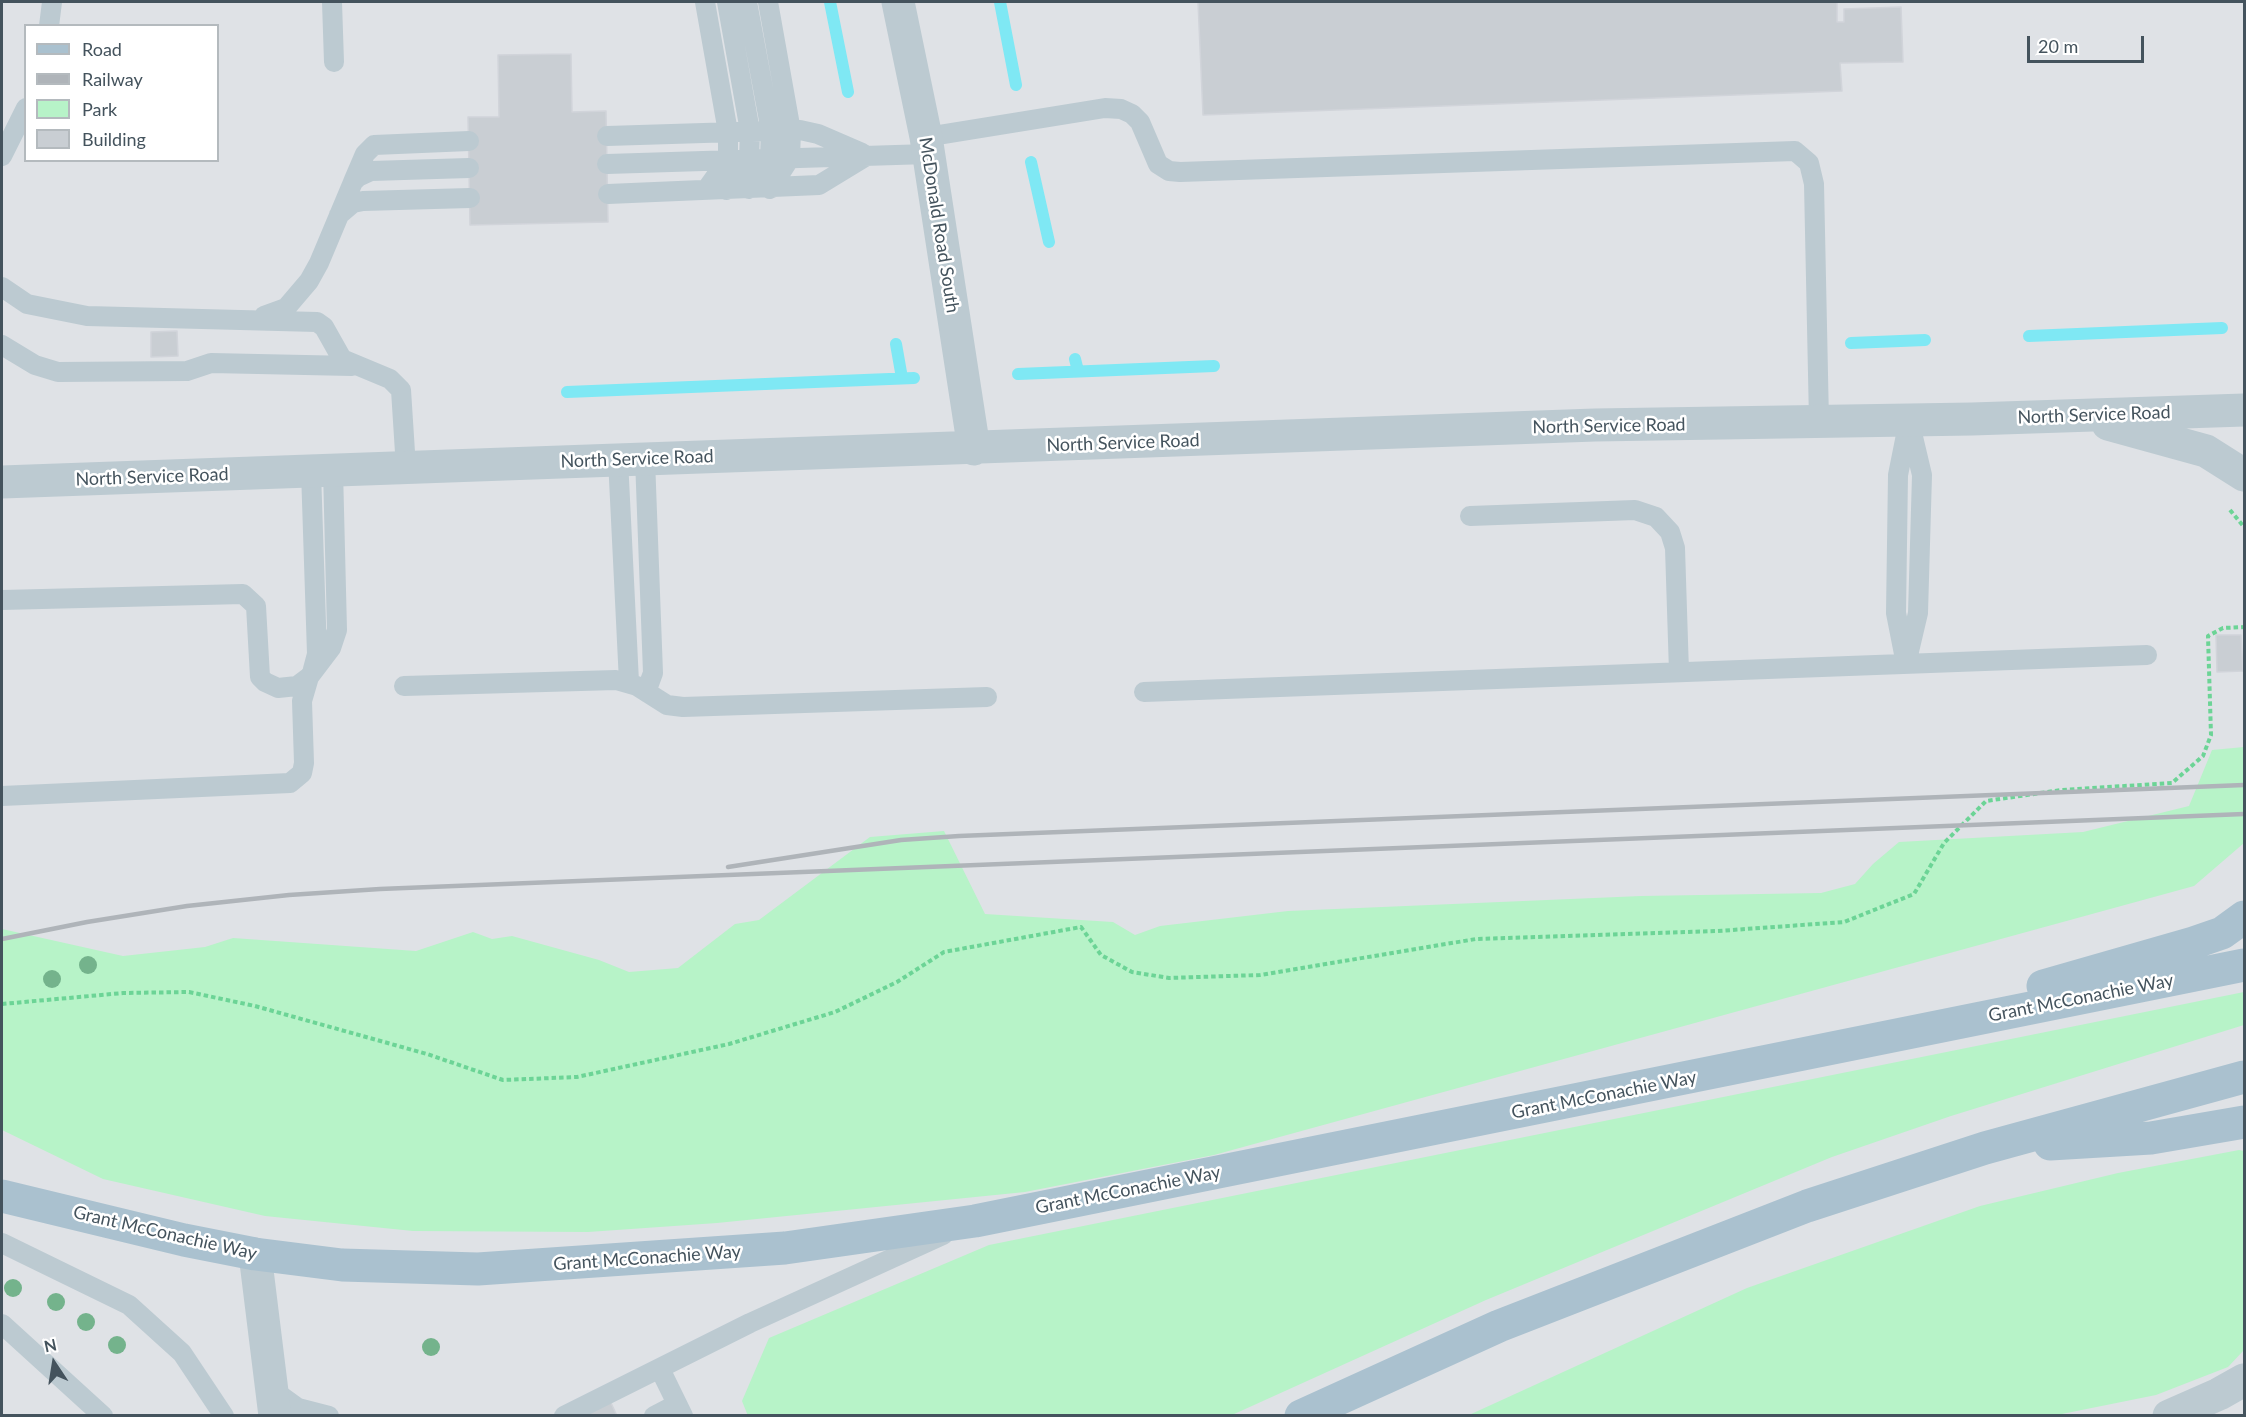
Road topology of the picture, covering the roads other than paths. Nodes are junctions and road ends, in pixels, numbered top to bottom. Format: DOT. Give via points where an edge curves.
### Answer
graph roads {
  1 [pos="52,2"];
  2 [pos="332,2"];
  3 [pos="705,2"];
  4 [pos="727,2"];
  5 [pos="747,2"];
  6 [pos="768,2"];
  7 [pos="898,2"];
  8 [pos="49,24"];
  9 [pos="334,62"];
  10 [pos="24,112"];
  11 [pos="750,131"];
  12 [pos="771,131"];
  13 [pos="791,131"];
  14 [pos="728,132"];
  15 [pos="607,136"];
  16 [pos="469,141"];
  17 [pos="927,145"];
  18 [pos="871,155"];
  19 [pos="2,156"];
  20 [pos="790,158"];
  21 [pos="728,159"];
  22 [pos="749,159"];
  23 [pos="770,159"];
  24 [pos="607,164"];
  25 [pos="470,168"];
  26 [pos="353,182"];
  27 [pos="749,189"];
  28 [pos="770,189"];
  29 [pos="706,190"];
  30 [pos="727,190"];
  31 [pos="608,194"];
  32 [pos="470,198"];
  33 [pos="339,215"];
  34 [pos="2,287"];
  35 [pos="247,320"];
  36 [pos="2,345"];
  37 [pos="352,366"];
  38 [pos="2244,410"];
  39 [pos="2077,416"];
  40 [pos="1909,420"];
  41 [pos="1819,421"];
  42 [pos="974,449"];
  43 [pos="631,459"];
  44 [pos="406,468"];
  45 [pos="322,471"];
  46 [pos="2244,475"];
  47 [pos="2,482"];
  48 [pos="1470,516"];
  49 [pos="2,600"];
  50 [pos="2147,655"];
  51 [pos="1906,664"];
  52 [pos="1679,672"];
  53 [pos="310,675"];
  54 [pos="629,682"];
  55 [pos="404,686"];
  56 [pos="646,692"];
  57 [pos="1144,692"];
  58 [pos="987,697"];
  59 [pos="2,796"];
  60 [pos="2244,917"];
  61 [pos="2244,965"];
  62 [pos="1819,1052"];
  63 [pos="2244,1077"];
  64 [pos="2244,1122"];
  65 [pos="1985,1148"];
  66 [pos="2,1196"];
  67 [pos="975,1221"];
  68 [pos="2,1243"];
  69 [pos="255,1254"];
  70 [pos="2,1324"];
  71 [pos="660,1369"];
  72 [pos="2244,1380"];
  73 [pos="271,1381"];
  74 [pos="680,1410"];
  75 [pos="103,1416"];
  76 [pos="224,1416"];
  77 [pos="275,1416"];
  78 [pos="330,1416"];
  79 [pos="564,1416"];
  80 [pos="654,1416"];
  81 [pos="1300,1416"];
  82 [pos="2169,1416"];
  1 -- 8 [label="lane"];
  2 -- 9 [label="lane"];
  3 -- 14 [label="lane"];
  4 -- 11 [label="lane"];
  5 -- 12 [label="lane"];
  6 -- 13 [label="lane"];
  7 -- 17 [label="street, McDonald Road South"];
  10 -- 19 [label="lane"];
  11 -- 12 [label="lane"];
  11 -- 14 [label="lane"];
  11 -- 22 [label="lane"];
  12 -- 13 [label="lane"];
  12 -- 23 [label="lane"];
  13 -- 18 [label="lane" via="818,134"];
  13 -- 20 [label="lane"];
  14 -- 15 [label="lane"];
  14 -- 21 [label="lane"];
  16 -- 26 [label="lane" via="374,145 365,154"];
  17 -- 18 [label="lane"];
  17 -- 41 [label="lane" via="1105,108 1132,114 1140,122 1158,164 1179,172 1795,151 1809,163 1814,184"];
  17 -- 42 [label="street, McDonald Road South"];
  18 -- 20 [label="lane"];
  18 -- 28 [label="lane" via="819,185"];
  20 -- 23 [label="lane"];
  20 -- 28 [label="lane"];
  21 -- 22 [label="lane"];
  21 -- 24 [label="lane"];
  21 -- 29 [label="lane"];
  22 -- 23 [label="lane"];
  22 -- 30 [label="lane"];
  23 -- 27 [label="lane"];
  25 -- 26 [label="lane" via="370,171"];
  26 -- 33 [label="lane"];
  27 -- 28 [label="lane"];
  27 -- 30 [label="lane"];
  29 -- 30 [label="lane"];
  29 -- 31 [label="lane"];
  32 -- 33 [label="lane" via="363,201 353,203"];
  33 -- 35 [label="lane" via="319,263 298,296 286,308"];
  34 -- 35 [label="lane" via="27,304 87,316"];
  35 -- 37 [label="lane" via="317,322 324,327 342,359"];
  36 -- 37 [label="lane" via="35,365 58,372 187,371 211,363"];
  37 -- 44 [label="lane" via="390,380 401,390"];
  38 -- 39 [label="street, North Service Road"];
  39 -- 40 [label="street, North Service Road"];
  39 -- 46 [label="street" via="2206,451"];
  40 -- 41 [label="street, North Service Road"];
  40 -- 51 [label="lane" via="1898,475 1896,613"];
  41 -- 42 [label="street, North Service Road" via="1594,425"];
  42 -- 43 [label="street, North Service Road"];
  43 -- 44 [label="street, North Service Road"];
  43 -- 54 [label="lane"];
  43 -- 56 [label="lane" via="652,673"];
  44 -- 45 [label="street, North Service Road"];
  45 -- 47 [label="street, North Service Road"];
  45 -- 53 [label="lane" via="337,630 331,648"];
  48 -- 52 [label="lane" via="1635,510 1656,517 1670,532 1675,548"];
  49 -- 53 [label="lane" via="243,594 255,606 260,677 278,688 297,686"];
  50 -- 51 [label="lane"];
  51 -- 52 [label="lane"];
  52 -- 57 [label="lane"];
  53 -- 59 [label="lane" via="302,701 304,764 302,773 290,783"];
  54 -- 55 [label="lane"];
  54 -- 56 [label="lane"];
  56 -- 58 [label="lane" via="667,705 682,707"];
  60 -- 62 [label="main road" via="2222,933 2193,943"];
  61 -- 62 [label="main road, Grant McConachie Way"];
  62 -- 67 [label="main road, Grant McConachie Way"];
  63 -- 65 [label="main road"];
  64 -- 65 [label="main road" via="2151,1138"];
  65 -- 81 [label="main road" via="1807,1206 1621,1276"];
  66 -- 69 [label="main road, Grant McConachie Way"];
  67 -- 69 [label="main road, Grant McConachie Way" via="785,1248 478,1269 342,1265"];
  67 -- 71 [label="lane" via="761,1318"];
  68 -- 76 [label="lane" via="129,1305 182,1353"];
  69 -- 73 [label="street"];
  70 -- 75 [label="lane"];
  71 -- 74 [label="lane"];
  71 -- 79 [label="lane"];
  72 -- 82 [label="street"];
  73 -- 77 [label="street"];
  73 -- 78 [label="lane" via="288,1403"];
  74 -- 80 [label="lane"];
}
